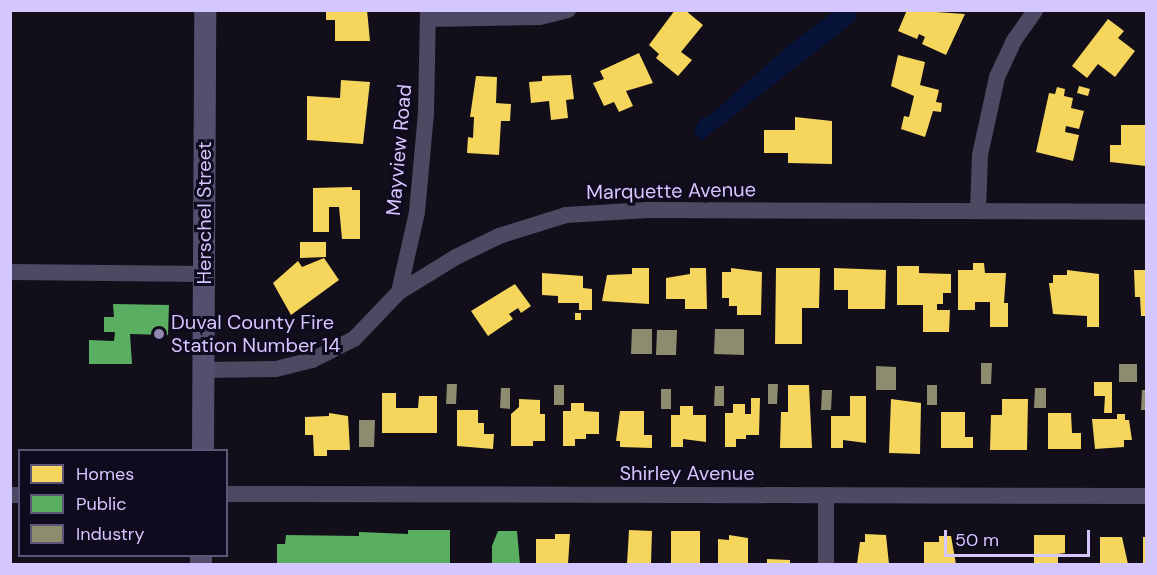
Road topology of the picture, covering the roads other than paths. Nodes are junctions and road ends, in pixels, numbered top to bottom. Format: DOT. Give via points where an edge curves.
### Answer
graph roads {
  1 [pos="205,10"];
  2 [pos="568,10"];
  3 [pos="1035,10"];
  4 [pos="428,15"];
  5 [pos="978,211"];
  6 [pos="1146,212"];
  7 [pos="10,272"];
  8 [pos="204,274"];
  9 [pos="399,292"];
  10 [pos="204,370"];
  11 [pos="203,449"];
  12 [pos="228,494"];
  13 [pos="826,495"];
  14 [pos="1146,496"];
  15 [pos="826,564"];
  1 -- 8 [label="main road, Herschel Street"];
  2 -- 4 [label="street" via="540,17"];
  3 -- 5 [label="street" via="1013,42 998,77 980,154"];
  4 -- 9 [label="street, Mayview Road" via="426,113 417,212"];
  5 -- 6 [label="street, Marquette Avenue"];
  5 -- 9 [label="street, Marquette Avenue" via="648,210 566,215 499,236"];
  7 -- 8 [label="street"];
  8 -- 10 [label="main road, Herschel Street"];
  9 -- 10 [label="street, Marquette Avenue" via="354,339 312,360 276,369"];
  10 -- 11 [label="main road, Herschel Street"];
  12 -- 13 [label="street, Shirley Avenue"];
  13 -- 14 [label="street, Shirley Avenue"];
  13 -- 15 [label="street"];
}
